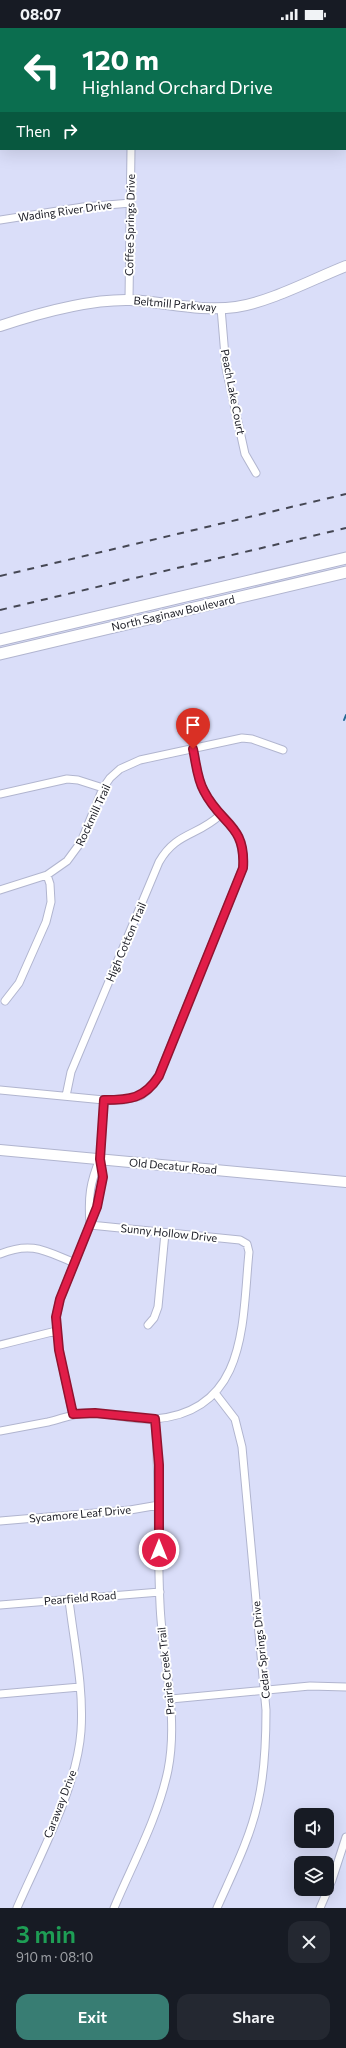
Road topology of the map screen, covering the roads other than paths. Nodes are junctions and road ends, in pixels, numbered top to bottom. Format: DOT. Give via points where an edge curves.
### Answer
graph roads {
  1 [pos="131,150"];
  2 [pos="131,203"];
  3 [pos="0,220"];
  4 [pos="346,266"];
  5 [pos="129,300"];
  6 [pos="221,308"];
  7 [pos="0,326"];
  8 [pos="256,473"];
  9 [pos="346,558"];
  10 [pos="346,572"];
  11 [pos="0,640"];
  12 [pos="0,654"];
  13 [pos="193,749"];
  14 [pos="283,750"];
  15 [pos="103,788"];
  16 [pos="0,794"];
  17 [pos="220,815"];
  18 [pos="48,875"];
  19 [pos="0,890"];
  20 [pos="5,1001"];
  21 [pos="0,1090"];
  22 [pos="66,1096"];
  23 [pos="104,1100"];
  24 [pos="0,1150"];
  25 [pos="100,1159"];
  26 [pos="346,1182"];
  27 [pos="90,1225"];
  28 [pos="165,1233"];
  29 [pos="0,1254"];
  30 [pos="75,1262"];
  31 [pos="148,1325"];
  32 [pos="56,1331"];
  33 [pos="0,1346"];
  34 [pos="215,1393"];
  35 [pos="73,1414"];
  36 [pos="155,1419"];
  37 [pos="0,1431"];
  38 [pos="159,1505"];
  39 [pos="0,1521"];
  40 [pos="160,1592"];
  41 [pos="69,1600"];
  42 [pos="0,1605"];
  43 [pos="80,1687"];
  44 [pos="346,1687"];
  45 [pos="266,1692"];
  46 [pos="0,1694"];
  47 [pos="171,1699"];
  48 [pos="346,1837"];
  49 [pos="17,1908"];
  50 [pos="114,1908"];
  51 [pos="217,1908"];
  52 [pos="320,1908"];
  1 -- 2 [label="street, Coffee Springs Drive"];
  2 -- 3 [label="street, Wading River Drive" via="83,207"];
  2 -- 5 [label="street, Coffee Springs Drive"];
  4 -- 6 [label="street, Beltmill Parkway" via="258,302"];
  5 -- 6 [label="street, Beltmill Parkway"];
  5 -- 7 [label="street, Beltmill Parkway" via="63,308"];
  6 -- 8 [label="street, Peach Lake Court" via="226,368 245,454"];
  9 -- 11 [label="main road, North Saginaw Boulevard"];
  10 -- 12 [label="main road, North Saginaw Boulevard"];
  13 -- 14 [label="street, Rockmill Trail" via="242,738"];
  13 -- 15 [label="street, Rockmill Trail" via="129,763 110,778"];
  13 -- 17 [label="street" via="203,790"];
  15 -- 16 [label="street" via="67,779"];
  15 -- 18 [label="street, Rockmill Trail" via="75,852"];
  17 -- 22 [label="street, High Cotton Trail" via="209,825 171,845 159,862 72,1072"];
  17 -- 23 [label="street" via="236,831 242,844 244,862 240,879 159,1076 140,1096 124,1100"];
  18 -- 19 [label="street, Rockmill Trail"];
  18 -- 20 [label="street" via="52,898 46,922 20,983"];
  21 -- 22 [label="street"];
  22 -- 23 [label="street"];
  23 -- 25 [label="street"];
  24 -- 25 [label="street, Old Decatur Road"];
  25 -- 26 [label="street, Old Decatur Road"];
  25 -- 27 [label="street" via="92,1178 88,1204"];
  25 -- 27 [label="street" via="103,1177 97,1207"];
  27 -- 28 [label="street, Sunny Hollow Drive"];
  27 -- 30 [label="street"];
  28 -- 31 [label="street" via="158,1307"];
  28 -- 34 [label="street, Sunny Hollow Drive" via="240,1240 246,1244 249,1252 238,1348 233,1367"];
  29 -- 30 [label="street" via="28,1247 38,1248"];
  30 -- 32 [label="street" via="60,1299"];
  32 -- 33 [label="street"];
  32 -- 35 [label="street"];
  34 -- 36 [label="street" via="187,1412"];
  34 -- 45 [label="street, Cedar Springs Drive" via="235,1419 242,1442"];
  35 -- 36 [label="street" via="95,1413"];
  35 -- 37 [label="street" via="49,1422"];
  36 -- 38 [label="street, Prairie Creek Trail"];
  38 -- 39 [label="street, Sycamore Leaf Drive" via="130,1510"];
  38 -- 40 [label="street, Prairie Creek Trail"];
  40 -- 41 [label="street, Pearfield Road"];
  40 -- 47 [label="street, Prairie Creek Trail" via="164,1651"];
  41 -- 42 [label="street, Pearfield Road"];
  41 -- 43 [label="street, Caraway Drive"];
  43 -- 46 [label="street"];
  43 -- 49 [label="street, Caraway Drive" via="81,1732 74,1771 67,1794"];
  44 -- 45 [label="street" via="310,1686"];
  45 -- 47 [label="street"];
  45 -- 51 [label="street, Cedar Springs Drive" via="266,1744 258,1802 247,1840"];
  47 -- 50 [label="street, Prairie Creek Trail" via="172,1743 163,1790"];
  48 -- 52 [label="street"];
}
